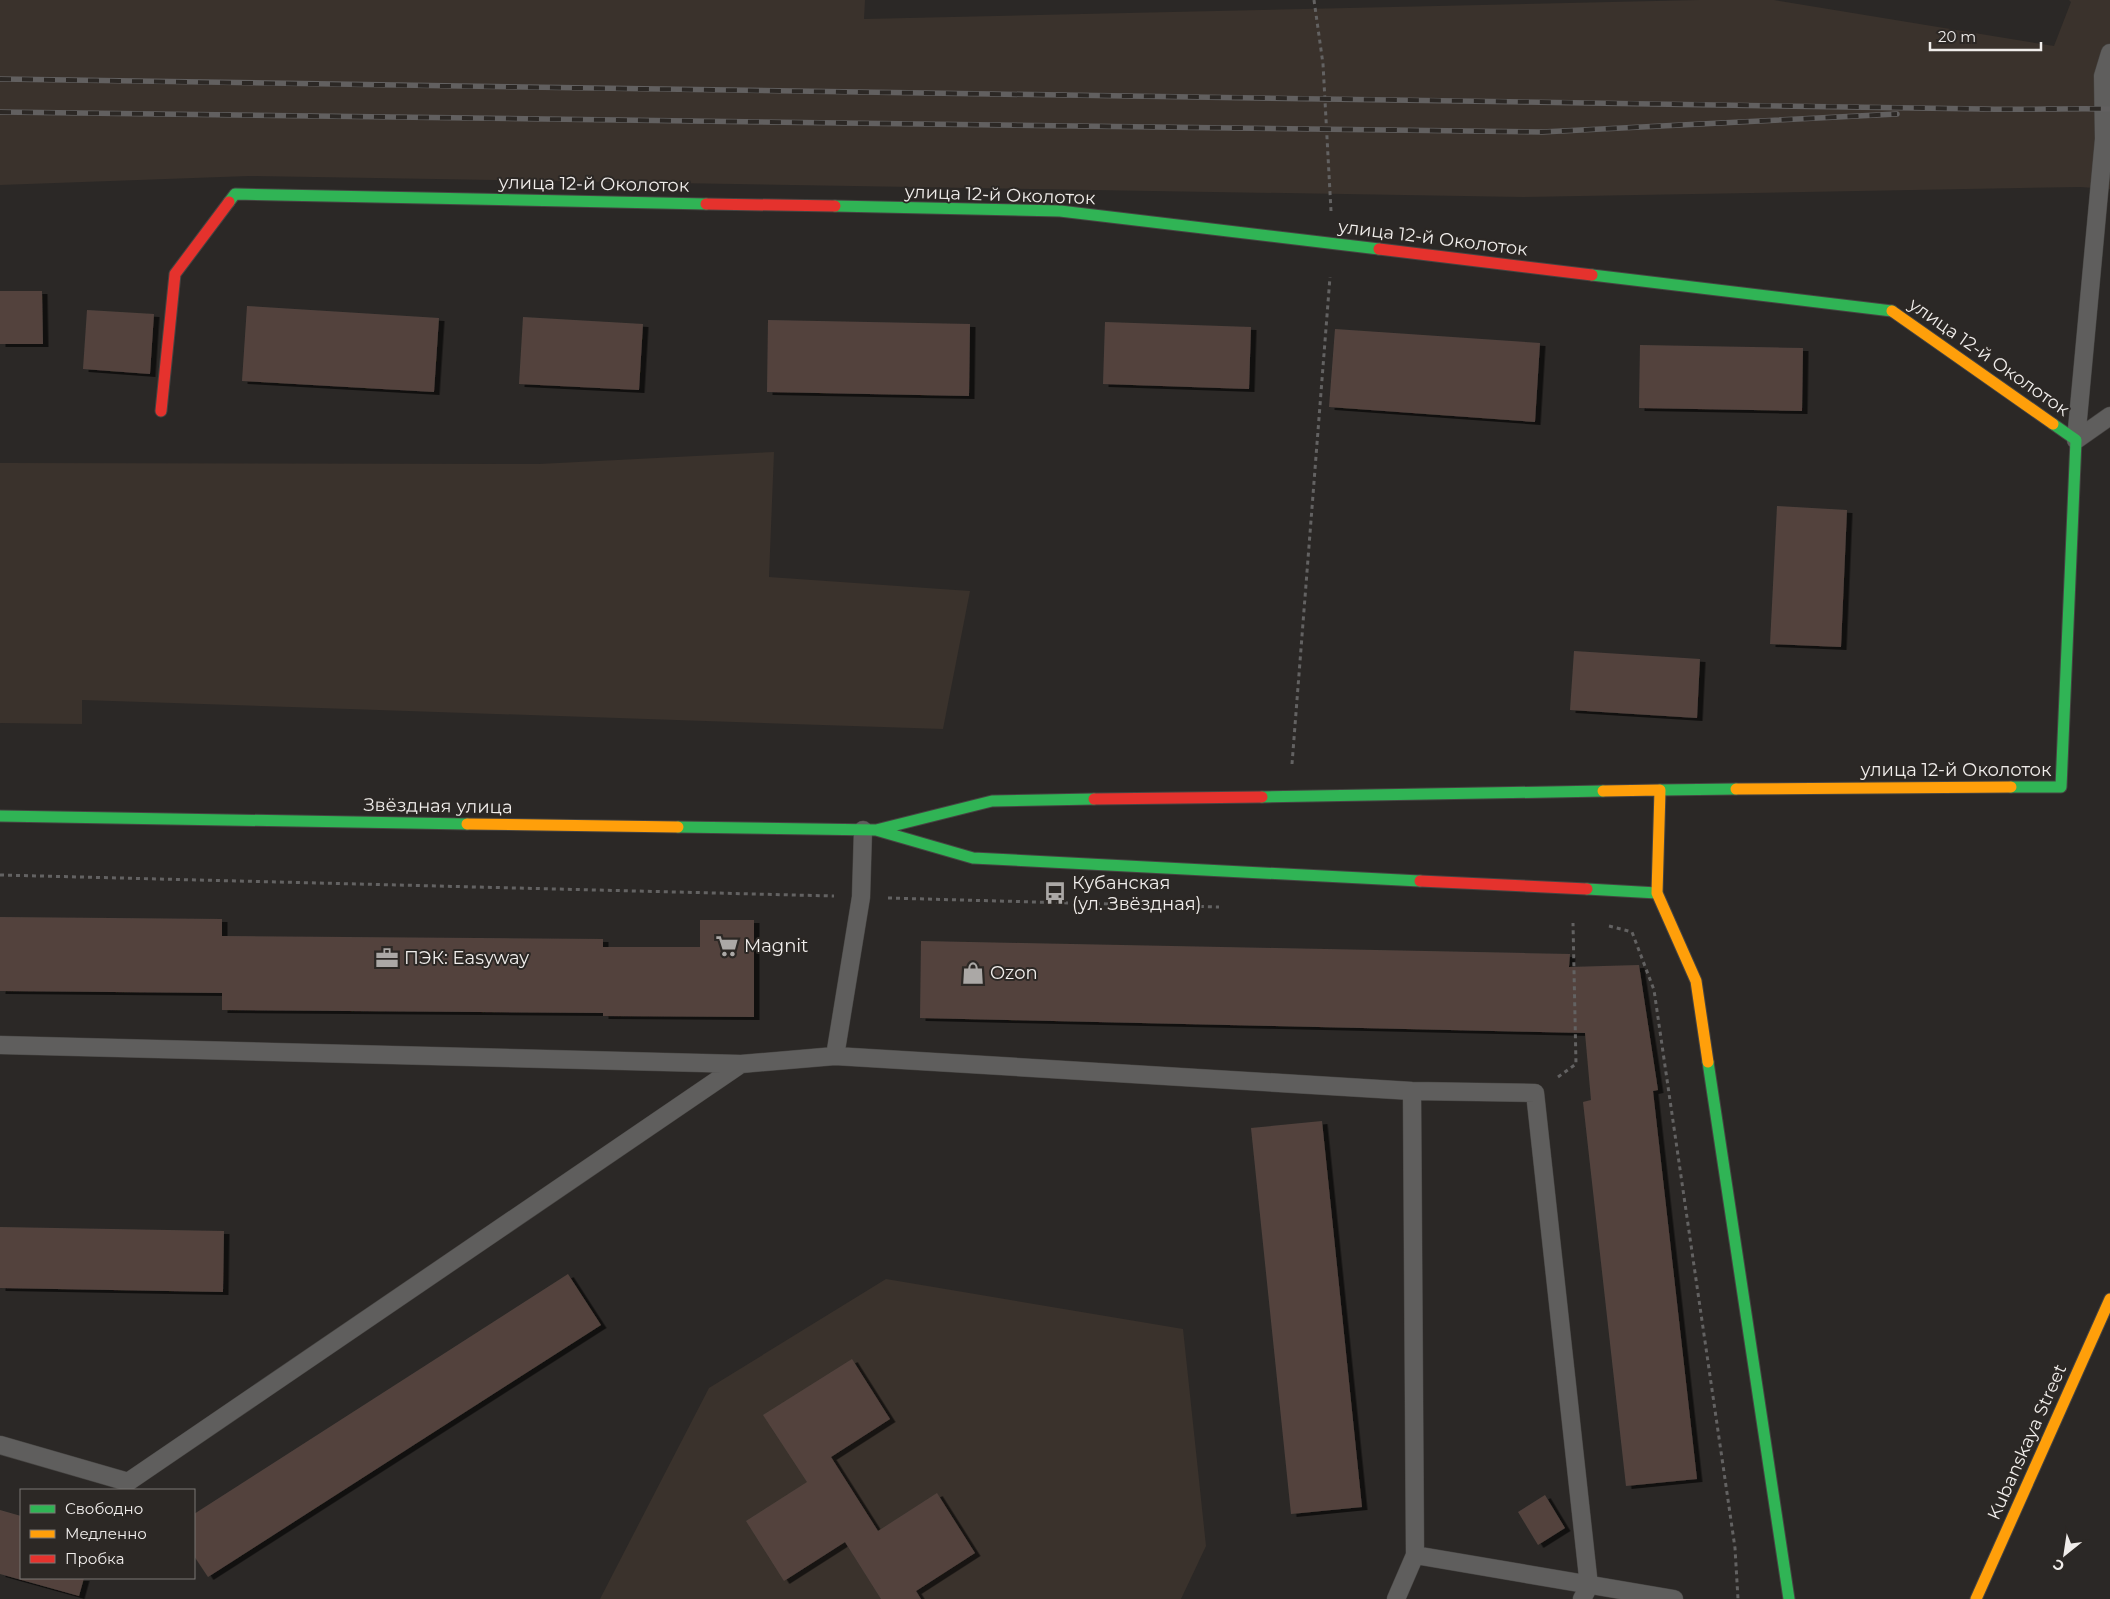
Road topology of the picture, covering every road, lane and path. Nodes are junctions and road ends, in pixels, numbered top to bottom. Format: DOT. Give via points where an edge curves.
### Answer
graph roads {
  1 [pos="1314,0"];
  2 [pos="2110,53"];
  3 [pos="1332,244"];
  4 [pos="160,411"];
  5 [pos="2110,416"];
  6 [pos="2076,440"];
  7 [pos="1660,790"];
  8 [pos="1289,796"];
  9 [pos="0,816"];
  10 [pos="870,830"];
  11 [pos="0,875"];
  12 [pos="1657,893"];
  13 [pos="862,897"];
  14 [pos="1227,907"];
  15 [pos="1573,916"];
  16 [pos="1607,925"];
  17 [pos="0,1044"];
  18 [pos="835,1056"];
  19 [pos="741,1064"];
  20 [pos="1412,1091"];
  21 [pos="1535,1093"];
  22 [pos="2110,1299"];
  23 [pos="0,1445"];
  24 [pos="1415,1555"];
  25 [pos="1586,1592"];
  26 [pos="1396,1599"];
  27 [pos="1674,1599"];
  28 [pos="1738,1599"];
  29 [pos="1789,1599"];
  30 [pos="1976,1599"];
  1 -- 3 [label="path" via="1323,64"];
  2 -- 6 [label="lane" via="2103,76 2104,139"];
  3 -- 4 [label="main road, улица 12-й Околоток" via="1060,211 235,194 174,274"];
  3 -- 6 [label="main road, улица 12-й Околоток" via="1896,311"];
  3 -- 8 [label="path"];
  5 -- 6 [label="lane"];
  6 -- 7 [label="main road, улица 12-й Околоток" via="2061,786"];
  7 -- 8 [label="main road"];
  7 -- 12 [label="main road"];
  8 -- 10 [label="main road" via="992,800"];
  9 -- 10 [label="main road, Звёздная улица"];
  10 -- 12 [label="main road" via="973,858"];
  10 -- 13 [label="lane"];
  11 -- 13 [label="path"];
  12 -- 29 [label="main road" via="1696,981"];
  13 -- 14 [label="path"];
  13 -- 18 [label="lane"];
  15 -- 21 [label="path" via="1576,1064"];
  16 -- 28 [label="path" via="1632,932 1654,990 1735,1548"];
  17 -- 19 [label="lane"];
  18 -- 19 [label="lane"];
  18 -- 20 [label="lane"];
  19 -- 23 [label="lane" via="128,1482"];
  20 -- 21 [label="lane"];
  20 -- 24 [label="lane"];
  21 -- 25 [label="lane"];
  22 -- 30 [label="main road, Kubanskaya Street"];
  24 -- 25 [label="lane"];
  24 -- 26 [label="lane"];
  25 -- 27 [label="lane"];
}
